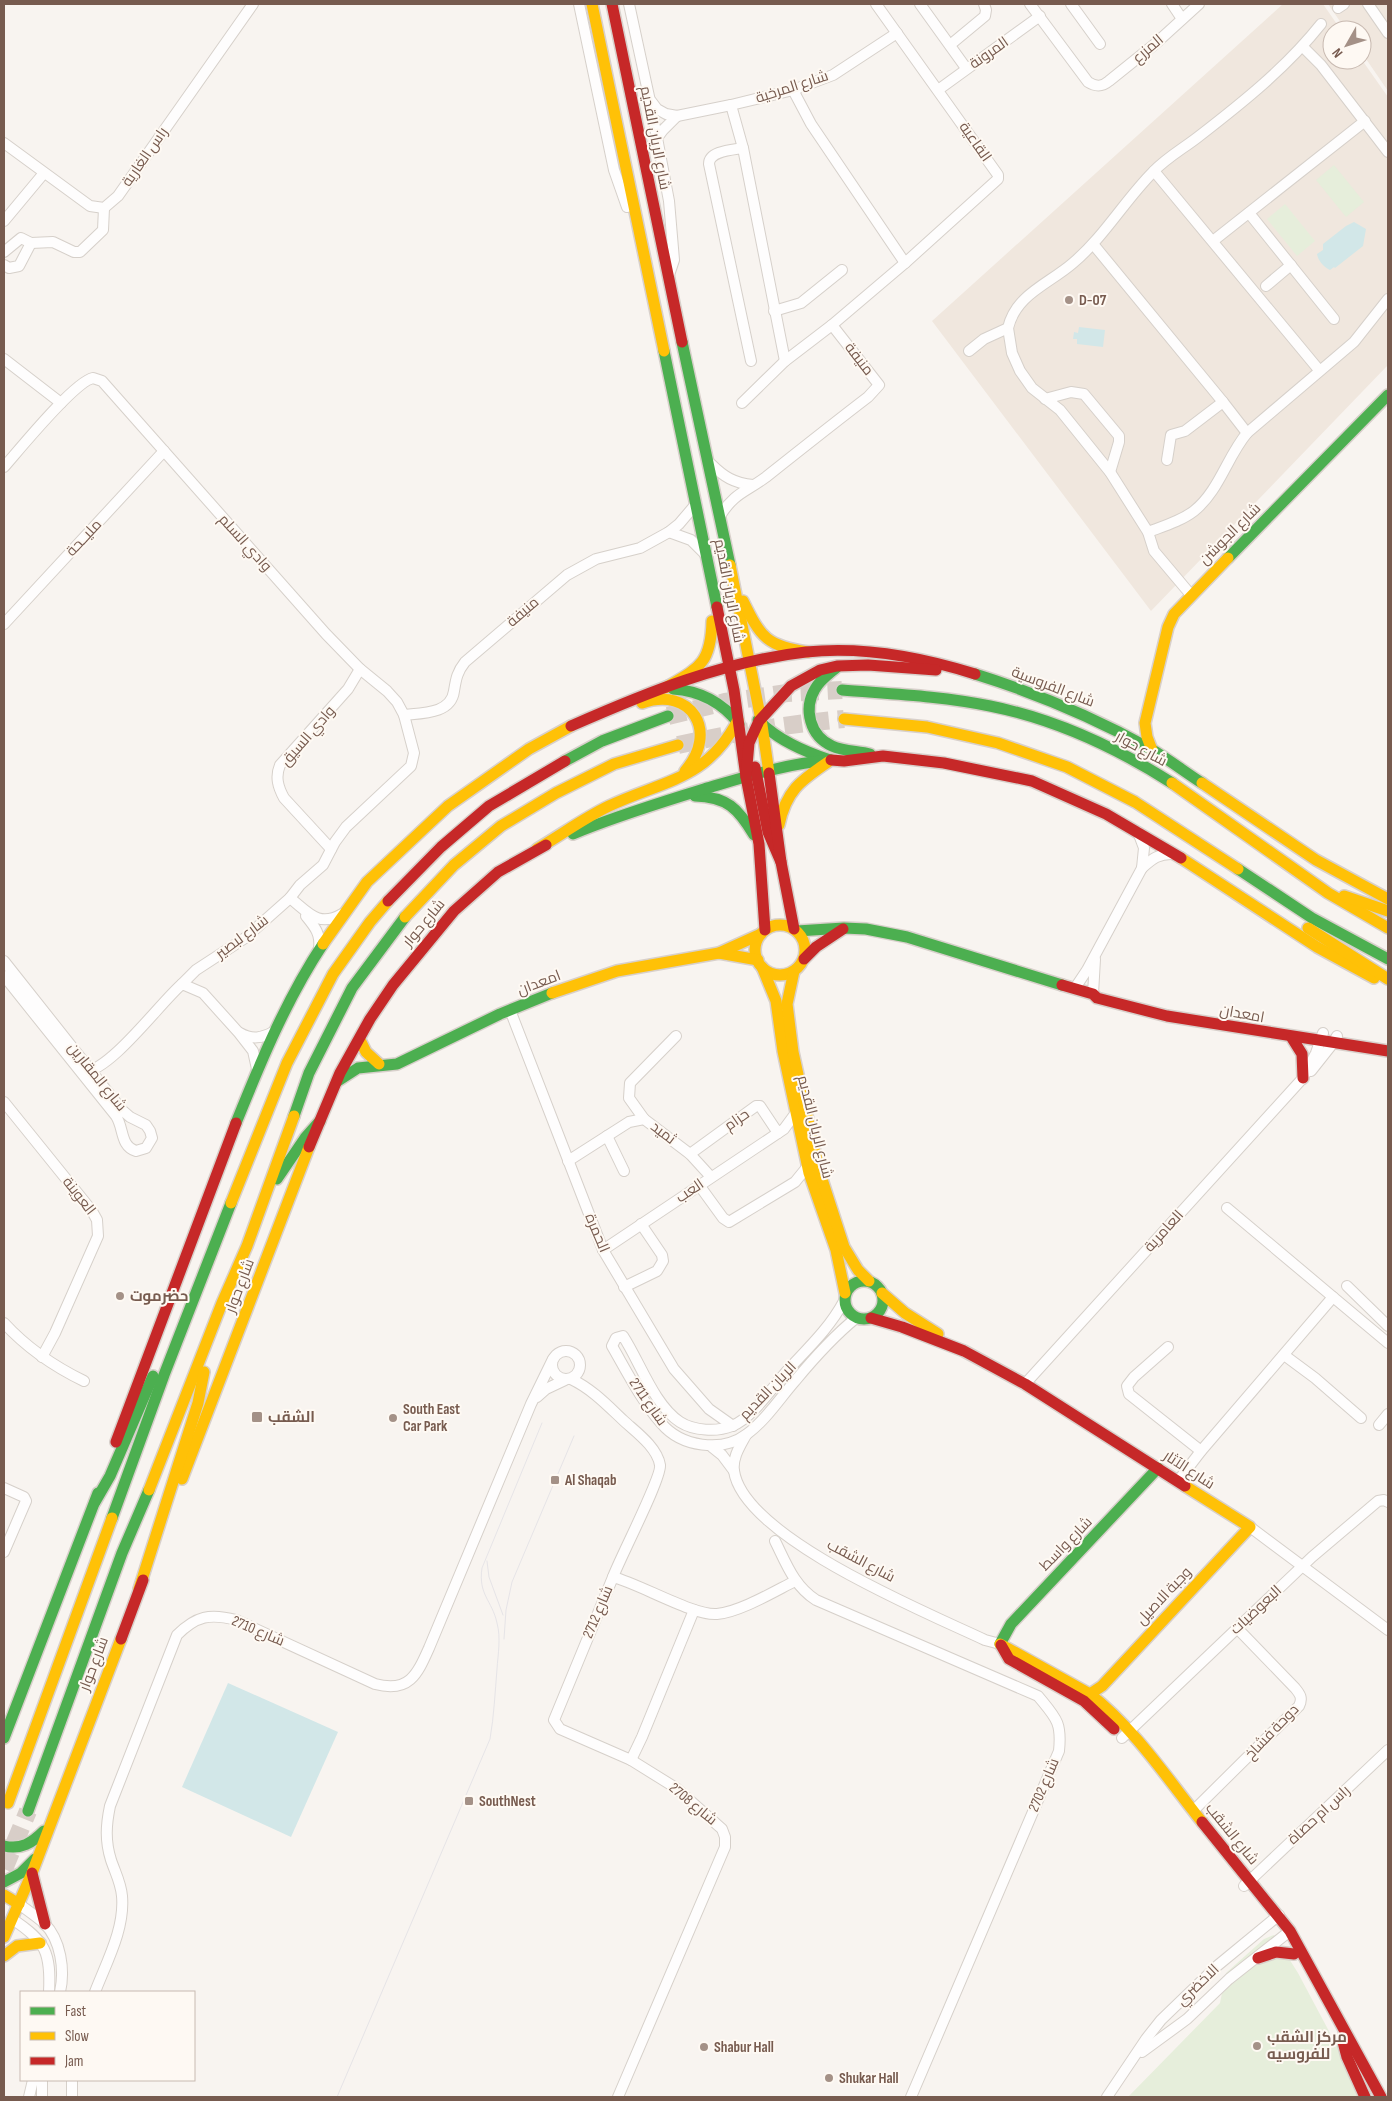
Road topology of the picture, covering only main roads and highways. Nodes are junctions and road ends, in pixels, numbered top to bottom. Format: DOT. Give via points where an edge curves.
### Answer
graph roads {
  1 [pos="592,4"];
  2 [pos="612,4"];
  3 [pos="1388,396"];
  4 [pos="730,573"];
  5 [pos="710,578"];
  6 [pos="808,652"];
  7 [pos="750,662"];
  8 [pos="837,666"];
  9 [pos="729,668"];
  10 [pos="969,673"];
  11 [pos="664,688"];
  12 [pos="734,690"];
  13 [pos="842,690"];
  14 [pos="744,704"];
  15 [pos="668,716"];
  16 [pos="591,718"];
  17 [pos="844,719"];
  18 [pos="738,722"];
  19 [pos="760,722"];
  20 [pos="1145,723"];
  21 [pos="1120,733"];
  22 [pos="750,743"];
  23 [pos="678,746"];
  24 [pos="1152,750"];
  25 [pos="884,756"];
  26 [pos="830,760"];
  27 [pos="757,775"];
  28 [pos="675,780"];
  29 [pos="682,796"];
  30 [pos="778,835"];
  31 [pos="759,844"];
  32 [pos="537,849"];
  33 [pos="781,862"];
  34 [pos="1254,879"];
  35 [pos="1324,891"];
  36 [pos="1388,899"];
  37 [pos="1388,911"];
  38 [pos="844,928"];
  39 [pos="1388,928"];
  40 [pos="795,930"];
  41 [pos="763,932"];
  42 [pos="719,953"];
  43 [pos="804,959"];
  44 [pos="1388,959"];
  45 [pos="760,963"];
  46 [pos="794,971"];
  47 [pos="1388,979"];
  48 [pos="1388,985"];
  49 [pos="1093,994"];
  50 [pos="1322,1036"];
  51 [pos="1292,1038"];
  52 [pos="1336,1039"];
  53 [pos="360,1040"];
  54 [pos="1388,1042"];
  55 [pos="1388,1051"];
  56 [pos="379,1064"];
  57 [pos="1303,1078"];
  58 [pos="337,1081"];
  59 [pos="320,1122"];
  60 [pos="263,1200"];
  61 [pos="869,1281"];
  62 [pos="882,1293"];
  63 [pos="845,1297"];
  64 [pos="189,1313"];
  65 [pos="871,1318"];
  66 [pos="214,1325"];
  67 [pos="964,1351"];
  68 [pos="1158,1468"];
  69 [pos="95,1502"];
  70 [pos="1250,1527"];
  71 [pos="139,1589"];
  72 [pos="1000,1644"];
  73 [pos="1102,1686"];
  74 [pos="1090,1694"];
  75 [pos="1103,1704"];
  76 [pos="1126,1734"];
  77 [pos="4,1738"];
  78 [pos="8,1803"];
  79 [pos="28,1811"];
  80 [pos="48,1826"];
  81 [pos="4,1846"];
  82 [pos="39,1854"];
  83 [pos="32,1873"];
  84 [pos="4,1882"];
  85 [pos="1247,1883"];
  86 [pos="4,1895"];
  87 [pos="4,1900"];
  88 [pos="19,1904"];
  89 [pos="4,1909"];
  90 [pos="8,1917"];
  91 [pos="45,1924"];
  92 [pos="1287,1933"];
  93 [pos="4,1938"];
  94 [pos="40,1943"];
  95 [pos="1294,1954"];
  96 [pos="4,1956"];
  97 [pos="1258,1958"];
  98 [pos="1341,2032"];
  99 [pos="1365,2097"];
  100 [pos="1375,2097"];
  101 [pos="1381,2097"];
  1 -- 5 [label="main road, شارع الريان القديم"];
  2 -- 4 [label="main road, شارع الريان القديم"];
  3 -- 20 [label="main road, شارع الجوشن" via="1174,614"];
  4 -- 6 [label="main road" via="762,636 774,646"];
  4 -- 7 [label="main road, شارع الريان القديم"];
  5 -- 9 [label="main road, شارع الريان القديم"];
  5 -- 11 [label="main road" via="710,652 692,672"];
  6 -- 7 [label="main road, شارع الفروسية"];
  6 -- 10 [label="main road, شارع الفروسية" via="881,653 922,659"];
  7 -- 9 [label="main road, شارع الفروسية"];
  7 -- 14 [label="main road"];
  7 -- 19 [label="main road, شارع الريان القديم"];
  8 -- 10 [label="main road" via="887,666"];
  8 -- 19 [label="main road" via="800,679 784,692"];
  8 -- 25 [label="main road" via="819,682 809,700 808,716 812,727 828,744"];
  9 -- 11 [label="main road, شارع الفروسية"];
  9 -- 12 [label="main road, شارع الريان القديم"];
  10 -- 21 [label="main road, شارع الفروسية" via="1061,704"];
  11 -- 16 [label="main road"];
  11 -- 18 [label="main road" via="687,689 706,695"];
  12 -- 14 [label="main road"];
  12 -- 18 [label="main road, شارع الريان القديم"];
  13 -- 35 [label="main road, شارع حوار" via="934,698 1010,711 1085,736 1156,773"];
  14 -- 18 [label="main road"];
  14 -- 19 [label="main road"];
  15 -- 64 [label="main road, شارع حوار" via="602,741 489,806 441,847 370,922 333,974 287,1063"];
  16 -- 28 [label="main road" via="646,701 671,700 687,709 699,723 702,743 691,766"];
  16 -- 69 [label="main road" via="529,749 448,806 367,882 319,949 290,998 258,1069"];
  17 -- 34 [label="main road" via="927,727 998,743 1067,767 1136,802"];
  18 -- 22 [label="main road"];
  18 -- 27 [label="main road, شارع الريان القديم"];
  18 -- 28 [label="main road" via="714,757 696,771"];
  19 -- 22 [label="main road"];
  19 -- 26 [label="main road" via="784,741"];
  19 -- 27 [label="main road, شارع الريان القديم"];
  20 -- 21 [label="main road"];
  20 -- 24 [label="main road, شارع الجوشن"];
  21 -- 24 [label="main road, شارع الفروسية"];
  22 -- 27 [label="main road"];
  23 -- 60 [label="main road, شارع حوار" via="614,764 540,802 501,826 454,865 416,903 352,988 309,1074"];
  24 -- 36 [label="main road, شارع الفروسية" via="1290,843"];
  25 -- 26 [label="main road" via="844,762"];
  25 -- 48 [label="main road" via="944,763 1032,781 1106,814 1317,947"];
  26 -- 27 [label="main road" via="788,766"];
  26 -- 30 [label="main road" via="792,788 780,818"];
  27 -- 29 [label="main road"];
  27 -- 30 [label="main road, شارع الريان القديم"];
  27 -- 31 [label="main road, شارع الريان القديم"];
  27 -- 33 [label="main road" via="768,832"];
  28 -- 32 [label="main road" via="609,806"];
  29 -- 31 [label="main road" via="712,795 727,802 738,810"];
  29 -- 32 [label="main road, شارع حوار" via="613,817"];
  30 -- 33 [label="main road, شارع الريان القديم"];
  31 -- 41 [label="main road, شارع الريان القديم"];
  32 -- 53 [label="main road, شارع حوار" via="498,872 454,911 393,985"];
  33 -- 40 [label="main road, شارع الريان القديم"];
  34 -- 44 [label="main road" via="1312,918"];
  34 -- 47 [label="main road" via="1309,929"];
  35 -- 37 [label="main road"];
  35 -- 39 [label="main road, شارع حوار"];
  38 -- 40 [label="main road, امعدان"];
  38 -- 43 [label="main road"];
  38 -- 49 [label="main road, امعدان" via="907,936"];
  40 -- 41 [label="main road" via="780,925"];
  40 -- 43 [label="main road" via="804,941"];
  41 -- 42 [label="main road, امعدان"];
  41 -- 45 [label="main road" via="756,945"];
  42 -- 45 [label="main road, امعدان"];
  42 -- 56 [label="main road, امعدان" via="617,971 510,1010 396,1064"];
  43 -- 46 [label="main road"];
  45 -- 46 [label="main road" via="775,974"];
  45 -- 63 [label="main road, شارع الريان القديم" via="776,1001 800,1137 836,1250"];
  46 -- 61 [label="main road, شارع الريان القديم" via="787,1004 793,1052 819,1170 844,1247"];
  49 -- 50 [label="main road, امعدان" via="1098,992"];
  49 -- 51 [label="main road, امعدان" via="1097,998 1164,1016"];
  50 -- 51 [label="main road, امعدان"];
  50 -- 52 [label="main road, امعدان"];
  51 -- 57 [label="main road" via="1302,1054"];
  52 -- 54 [label="main road, امعدان"];
  52 -- 55 [label="main road, امعدان"];
  53 -- 56 [label="main road" via="366,1052"];
  53 -- 58 [label="main road, شارع حوار"];
  56 -- 58 [label="main road, امعدان" via="358,1068"];
  58 -- 59 [label="main road, شارع حوار"];
  59 -- 60 [label="main road" via="305,1138"];
  59 -- 71 [label="main road, شارع حوار"];
  60 -- 66 [label="main road, شارع حوار"];
  61 -- 62 [label="main road"];
  61 -- 63 [label="main road" via="855,1282"];
  62 -- 65 [label="main road" via="883,1305"];
  62 -- 67 [label="main road, شارع الآثار" via="905,1313"];
  63 -- 65 [label="main road" via="848,1311 856,1318"];
  64 -- 69 [label="main road" via="164,1353 110,1476"];
  64 -- 78 [label="main road, شارع حوار"];
  65 -- 67 [label="main road, شارع الآثار"];
  66 -- 71 [label="main road" via="198,1403"];
  66 -- 79 [label="main road, شارع حوار" via="122,1553"];
  67 -- 68 [label="main road, شارع الآثار" via="1025,1384"];
  68 -- 70 [label="main road, شارع الآثار"];
  68 -- 72 [label="main road, شارع واسط" via="1016,1618"];
  69 -- 77 [label="main road"];
  70 -- 73 [label="main road, وجبة الاصيل"];
  71 -- 80 [label="main road, شارع حوار"];
  72 -- 74 [label="main road, شارع الشقب"];
  72 -- 76 [label="main road, شارع الشقب" via="1009,1659 1084,1701"];
  73 -- 74 [label="main road, وجبة الاصيل"];
  73 -- 75 [label="main road"];
  74 -- 75 [label="main road, شارع الشقب"];
  75 -- 76 [label="main road, شارع الشقب"];
  76 -- 85 [label="main road, شارع الشقب"];
  76 -- 85 [label="main road, شارع الشقب" via="1194,1811"];
  80 -- 81 [label="main road" via="34,1842 18,1848"];
  80 -- 82 [label="main road, شارع حوار"];
  82 -- 83 [label="main road, شارع حوار"];
  82 -- 84 [label="main road" via="27,1868"];
  83 -- 88 [label="main road, شارع حوار"];
  83 -- 91 [label="main road"];
  85 -- 92 [label="main road, شارع الشقب"];
  86 -- 88 [label="main road"];
  87 -- 88 [label="main road"];
  88 -- 90 [label="main road, شارع حوار"];
  89 -- 90 [label="main road"];
  90 -- 93 [label="main road, شارع حوار"];
  92 -- 95 [label="main road, شارع الشقب"];
  92 -- 101 [label="main road, شارع الشقب"];
  94 -- 96 [label="main road" via="17,1946"];
  95 -- 97 [label="main road" via="1276,1952"];
  95 -- 98 [label="main road, شارع الشقب"];
  98 -- 99 [label="main road" via="1347,2057"];
  98 -- 100 [label="main road, شارع الشقب"];
}
